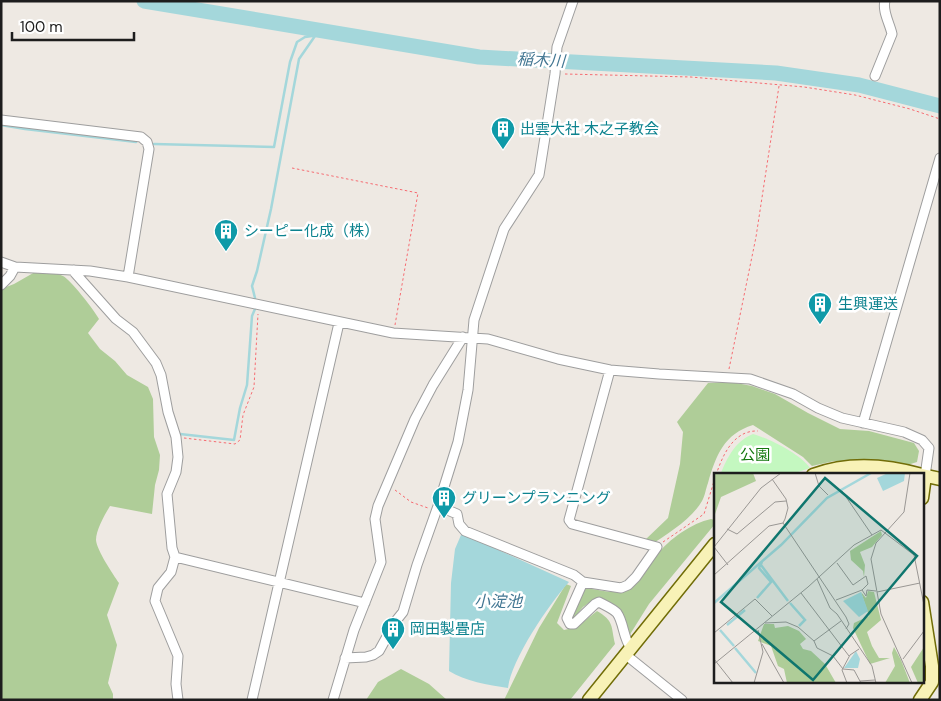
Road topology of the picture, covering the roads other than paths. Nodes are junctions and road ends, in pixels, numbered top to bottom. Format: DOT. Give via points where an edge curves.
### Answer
graph roads {
  1 [pos="574,1"];
  2 [pos="885,1"];
  3 [pos="875,76"];
  4 [pos="1,120"];
  5 [pos="940,158"];
  6 [pos="1,262"];
  7 [pos="15,267"];
  8 [pos="74,270"];
  9 [pos="128,277"];
  10 [pos="1,285"];
  11 [pos="339,323"];
  12 [pos="467,337"];
  13 [pos="610,370"];
  14 [pos="863,423"];
  15 [pos="818,473"];
  16 [pos="915,473"];
  17 [pos="923,473"];
  18 [pos="924,475"];
  19 [pos="940,479"];
  20 [pos="437,508"];
  21 [pos="714,545"];
  22 [pos="175,557"];
  23 [pos="583,582"];
  24 [pos="279,583"];
  25 [pos="365,603"];
  26 [pos="924,615"];
  27 [pos="629,651"];
  28 [pos="345,658"];
  29 [pos="178,700"];
  30 [pos="252,700"];
  31 [pos="333,700"];
  32 [pos="589,700"];
  33 [pos="682,700"];
  34 [pos="920,700"];
  1 -- 12 [label="street" via="556,56 539,175 504,230"];
  2 -- 3 [label="street" via="892,34"];
  4 -- 9 [label="street" via="141,137 147,142 149,149"];
  5 -- 14 [label="street"];
  6 -- 7 [label="street"];
  7 -- 8 [label="street"];
  7 -- 10 [label="street"];
  8 -- 9 [label="street"];
  8 -- 22 [label="street" via="116,319 133,332 161,375 178,457 167,494"];
  9 -- 11 [label="street" via="259,303"];
  11 -- 12 [label="street" via="393,334"];
  11 -- 24 [label="street"];
  12 -- 13 [label="street" via="488,339"];
  12 -- 20 [label="street" via="468,390 458,442"];
  12 -- 25 [label="street" via="428,393 378,506 375,519 381,562"];
  13 -- 14 [label="street" via="750,379 793,394 842,418"];
  13 -- 23 [label="street" via="570,520 572,524 657,548 628,585 620,588"];
  14 -- 17 [label="street" via="904,432 922,440 929,448"];
  15 -- 16 [label="street" via="873,466"];
  18 -- 19 [label="street"];
  20 -- 23 [label="street" via="456,514 465,531 574,575"];
  20 -- 28 [label="street" via="403,612 379,651 366,657"];
  21 -- 27 [label="street"];
  22 -- 24 [label="street"];
  22 -- 29 [label="street" via="171,572 158,588 155,601 178,656"];
  23 -- 27 [label="street" via="568,622 574,624 599,602 618,616"];
  24 -- 25 [label="street"];
  24 -- 30 [label="street"];
  25 -- 28 [label="street"];
  26 -- 34 [label="street" via="932,682"];
  27 -- 32 [label="street"];
  27 -- 33 [label="street"];
  28 -- 31 [label="street"];
}
